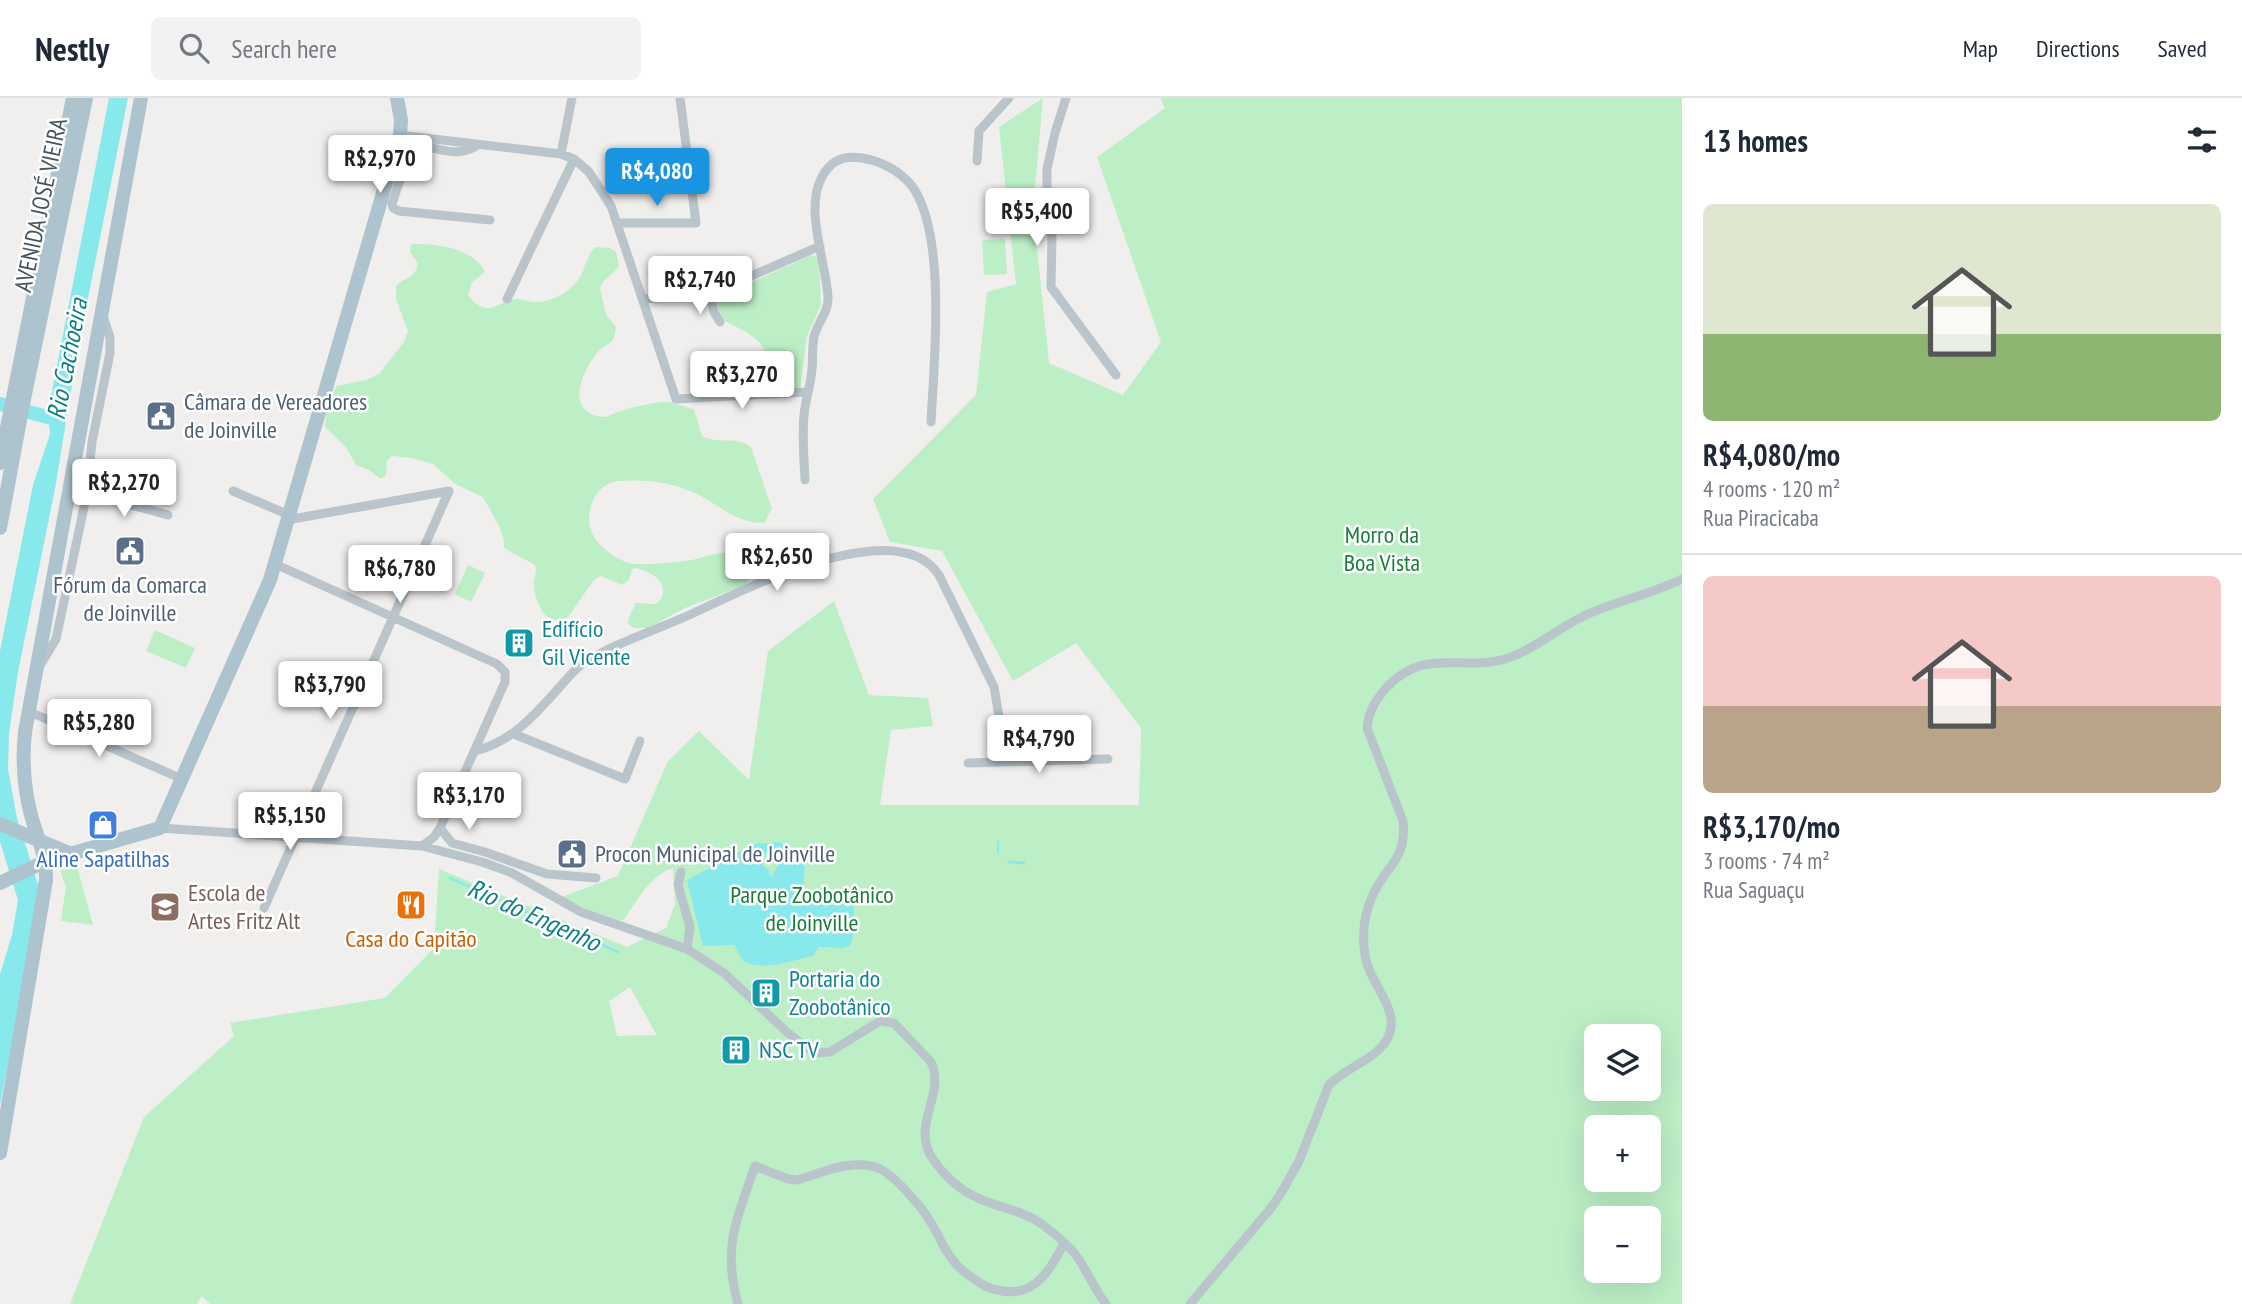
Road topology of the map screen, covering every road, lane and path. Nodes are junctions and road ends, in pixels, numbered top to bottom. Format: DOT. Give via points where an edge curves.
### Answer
graph roads {
  1 [pos="73,98"];
  2 [pos="86,98"];
  3 [pos="141,98"];
  4 [pos="397,98"];
  5 [pos="572,98"];
  6 [pos="680,98"];
  7 [pos="1009,98"];
  8 [pos="1066,98"];
  9 [pos="400,135"];
  10 [pos="478,145"];
  11 [pos="561,154"];
  12 [pos="574,159"];
  13 [pos="977,161"];
  14 [pos="490,220"];
  15 [pos="618,223"];
  16 [pos="820,246"];
  17 [pos="710,294"];
  18 [pos="507,299"];
  19 [pos="643,299"];
  20 [pos="102,313"];
  21 [pos="720,322"];
  22 [pos="1116,375"];
  23 [pos="808,392"];
  24 [pos="16,408"];
  25 [pos="931,422"];
  26 [pos="92,442"];
  27 [pos="75,458"];
  28 [pos="0,463"];
  29 [pos="805,480"];
  30 [pos="233,491"];
  31 [pos="87,493"];
  32 [pos="169,515"];
  33 [pos="288,518"];
  34 [pos="0,528"];
  35 [pos="823,539"];
  36 [pos="275,564"];
  37 [pos="1682,579"];
  38 [pos="768,580"];
  39 [pos="393,617"];
  40 [pos="35,673"];
  41 [pos="28,711"];
  42 [pos="514,734"];
  43 [pos="640,741"];
  44 [pos="475,751"];
  45 [pos="1108,759"];
  46 [pos="1001,761"];
  47 [pos="968,763"];
  48 [pos="182,779"];
  49 [pos="0,824"];
  50 [pos="160,828"];
  51 [pos="440,828"];
  52 [pos="295,837"];
  53 [pos="32,838"];
  54 [pos="422,846"];
  55 [pos="458,850"];
  56 [pos="71,854"];
  57 [pos="508,859"];
  58 [pos="41,863"];
  59 [pos="496,867"];
  60 [pos="681,872"];
  61 [pos="512,873"];
  62 [pos="596,878"];
  63 [pos="4,881"];
  64 [pos="264,908"];
  65 [pos="687,948"];
  66 [pos="0,1153"];
  67 [pos="1064,1243"];
  68 [pos="738,1304"];
  69 [pos="1106,1304"];
  70 [pos="1190,1304"];
  1 -- 24 [label="main road, AVENIDA JOSÉ VIEIRA"];
  2 -- 24 [label="main road, AVENIDA JOSÉ VIEIRA"];
  3 -- 20 [label="main road"];
  4 -- 9 [label="main road"];
  5 -- 11 [label="street"];
  6 -- 15 [label="street" via="695,223"];
  7 -- 13 [label="street" via="979,131"];
  8 -- 22 [label="street" via="1046,181 1051,287"];
  9 -- 10 [label="street"];
  9 -- 33 [label="main road"];
  10 -- 11 [label="street"];
  10 -- 14 [label="street" via="461,153 410,149 392,204 399,211"];
  11 -- 12 [label="street"];
  12 -- 15 [label="street" via="596,181"];
  12 -- 18 [label="street"];
  15 -- 19 [label="street"];
  16 -- 17 [label="street"];
  16 -- 23 [label="street" via="828,303 814,336"];
  16 -- 25 [label="street" via="816,192 822,175 835,161 849,157 874,161 894,170 912,187 925,215 933,265"];
  17 -- 19 [label="street"];
  17 -- 21 [label="street"];
  19 -- 23 [label="street" via="676,399"];
  20 -- 26 [label="street" via="110,353"];
  20 -- 27 [label="main road"];
  23 -- 29 [label="street" via="803,429"];
  24 -- 28 [label="main road, AVENIDA JOSÉ VIEIRA"];
  24 -- 34 [label="main road, AVENIDA JOSÉ VIEIRA"];
  26 -- 27 [label="street"];
  26 -- 31 [label="street"];
  27 -- 40 [label="main road"];
  30 -- 33 [label="street"];
  31 -- 32 [label="street"];
  31 -- 40 [label="street" via="56,639"];
  33 -- 36 [label="main road"];
  33 -- 39 [label="street" via="449,491"];
  35 -- 38 [label="street"];
  36 -- 39 [label="street"];
  36 -- 48 [label="main road"];
  37 -- 70 [label="street" via="1592,612 1508,658 1488,663 1422,664 1396,677 1377,699 1367,728 1403,821 1404,836 1395,863 1372,897 1364,939 1367,969 1392,1027 1372,1056 1329,1085 1283,1190"];
  38 -- 42 [label="street" via="586,661"];
  38 -- 46 [label="street" via="824,559 862,551 904,553 932,565 994,687"];
  39 -- 44 [label="street" via="497,664 505,672 505,682"];
  39 -- 52 [label="street"];
  40 -- 41 [label="main road"];
  41 -- 48 [label="street"];
  41 -- 53 [label="main road" via="24,768"];
  42 -- 43 [label="street" via="625,779"];
  42 -- 44 [label="street"];
  44 -- 51 [label="street"];
  45 -- 46 [label="street"];
  46 -- 47 [label="street"];
  48 -- 50 [label="main road"];
  49 -- 53 [label="main road"];
  50 -- 52 [label="street"];
  50 -- 56 [label="main road"];
  51 -- 54 [label="street"];
  51 -- 55 [label="street"];
  52 -- 54 [label="street"];
  52 -- 64 [label="street"];
  53 -- 56 [label="main road"];
  53 -- 58 [label="main road"];
  54 -- 55 [label="street"];
  55 -- 57 [label="street"];
  55 -- 59 [label="street"];
  56 -- 58 [label="main road"];
  57 -- 59 [label="street"];
  57 -- 61 [label="street"];
  57 -- 62 [label="street" via="555,876"];
  58 -- 63 [label="main road"];
  58 -- 66 [label="main road" via="45,895"];
  59 -- 61 [label="street"];
  60 -- 65 [label="street" via="678,885 690,927"];
  61 -- 65 [label="street" via="581,912"];
  65 -- 67 [label="street" via="815,1052 830,1052 880,1021 894,1023 935,1069 924,1131 932,1158 973,1196 1028,1215"];
  67 -- 68 [label="street" via="1037,1285 1011,1296 999,1294 954,1261 931,1221 880,1169 851,1166 797,1180 755,1166 731,1240"];
  67 -- 69 [label="street"];
}
